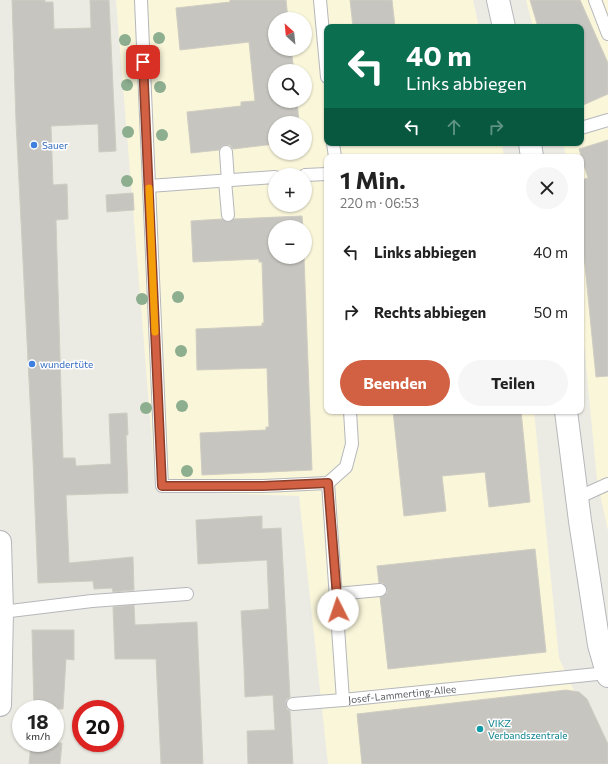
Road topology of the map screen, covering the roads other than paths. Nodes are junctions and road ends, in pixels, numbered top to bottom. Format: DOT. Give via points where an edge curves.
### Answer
graph roads {
  1 [pos="141,0"];
  2 [pos="320,0"];
  3 [pos="498,0"];
  4 [pos="595,0"];
  5 [pos="503,24"];
  6 [pos="608,34"];
  7 [pos="324,44"];
  8 [pos="608,120"];
  9 [pos="584,127"];
  10 [pos="226,152"];
  11 [pos="324,174"];
  12 [pos="312,175"];
  13 [pos="268,178"];
  14 [pos="226,181"];
  15 [pos="149,186"];
  16 [pos="228,215"];
  17 [pos="350,414"];
  18 [pos="566,414"];
  19 [pos="328,483"];
  20 [pos="608,484"];
  21 [pos="577,498"];
  22 [pos="0,542"];
  23 [pos="380,590"];
  24 [pos="187,594"];
  25 [pos="336,594"];
  26 [pos="2,612"];
  27 [pos="601,619"];
  28 [pos="607,674"];
  29 [pos="343,700"];
  30 [pos="293,704"];
  31 [pos="0,705"];
  1 -- 15 [label="lane"];
  2 -- 7 [label="lane"];
  3 -- 5 [label="street"];
  4 -- 6 [label="lane"];
  8 -- 9 [label="lane"];
  10 -- 14 [label="lane"];
  11 -- 12 [label="lane"];
  13 -- 14 [label="lane"];
  14 -- 15 [label="lane"];
  14 -- 16 [label="lane"];
  15 -- 19 [label="lane" via="162,486"];
  17 -- 19 [label="lane" via="352,444 346,467"];
  18 -- 21 [label="street, Josef-Lammerting-Allee"];
  19 -- 25 [label="lane, Josef-Lammerting-Allee"];
  20 -- 21 [label="lane"];
  21 -- 27 [label="street, Josef-Lammerting-Allee"];
  22 -- 26 [label="street"];
  23 -- 25 [label="lane"];
  24 -- 26 [label="lane" via="92,601"];
  25 -- 29 [label="lane, Josef-Lammerting-Allee"];
  26 -- 31 [label="street"];
  27 -- 28 [label="street, Josef-Lammerting-Allee" via="599,645"];
  28 -- 29 [label="lane, Josef-Lammerting-Allee"];
  29 -- 30 [label="lane"];
}
